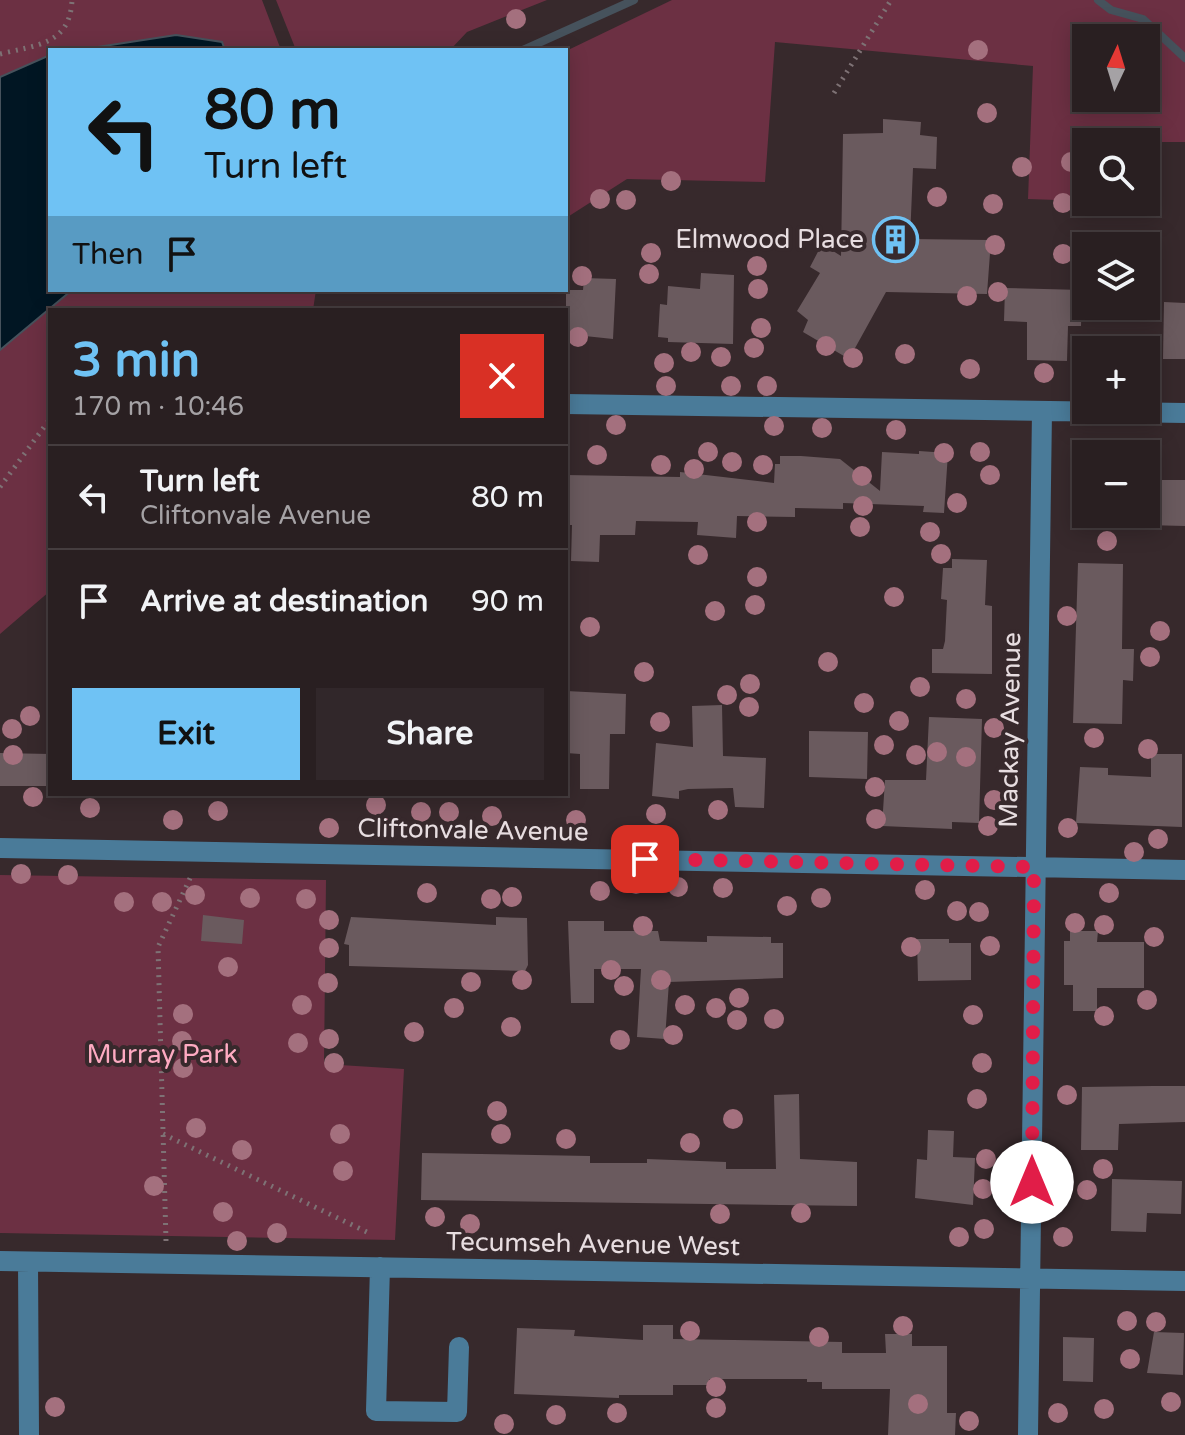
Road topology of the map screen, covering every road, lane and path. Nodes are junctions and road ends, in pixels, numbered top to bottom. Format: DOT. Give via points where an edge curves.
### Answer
graph roads {
  1 [pos="72,0"];
  2 [pos="891,0"];
  3 [pos="0,54"];
  4 [pos="834,93"];
  5 [pos="568,404"];
  6 [pos="1042,411"];
  7 [pos="1185,413"];
  8 [pos="48,422"];
  9 [pos="0,487"];
  10 [pos="0,848"];
  11 [pos="202,852"];
  12 [pos="1034,867"];
  13 [pos="1185,870"];
  14 [pos="163,1134"];
  15 [pos="369,1233"];
  16 [pos="0,1261"];
  17 [pos="28,1262"];
  18 [pos="166,1264"];
  19 [pos="380,1267"];
  20 [pos="1032,1277"];
  21 [pos="1185,1281"];
  22 [pos="459,1347"];
  23 [pos="29,1435"];
  24 [pos="1028,1435"];
  1 -- 3 [label="path" via="71,18 54,40"];
  2 -- 4 [label="path"];
  5 -- 6 [label="street"];
  6 -- 7 [label="street"];
  6 -- 12 [label="street, Mackay Avenue"];
  8 -- 9 [label="path"];
  10 -- 11 [label="street, Cliftonvale Avenue"];
  11 -- 12 [label="street, Cliftonvale Avenue"];
  11 -- 14 [label="path" via="158,947"];
  12 -- 13 [label="street, Cliftonvale Avenue"];
  12 -- 20 [label="street, Mackay Avenue"];
  14 -- 15 [label="path"];
  14 -- 18 [label="path"];
  16 -- 17 [label="street, Tecumseh Avenue West"];
  17 -- 18 [label="street, Tecumseh Avenue West"];
  17 -- 23 [label="street"];
  18 -- 19 [label="street, Tecumseh Avenue West"];
  19 -- 20 [label="street, Tecumseh Avenue West"];
  19 -- 22 [label="street" via="376,1411 457,1412"];
  20 -- 21 [label="street, Tecumseh Avenue West"];
  20 -- 24 [label="street, Mackay Avenue"];
}
